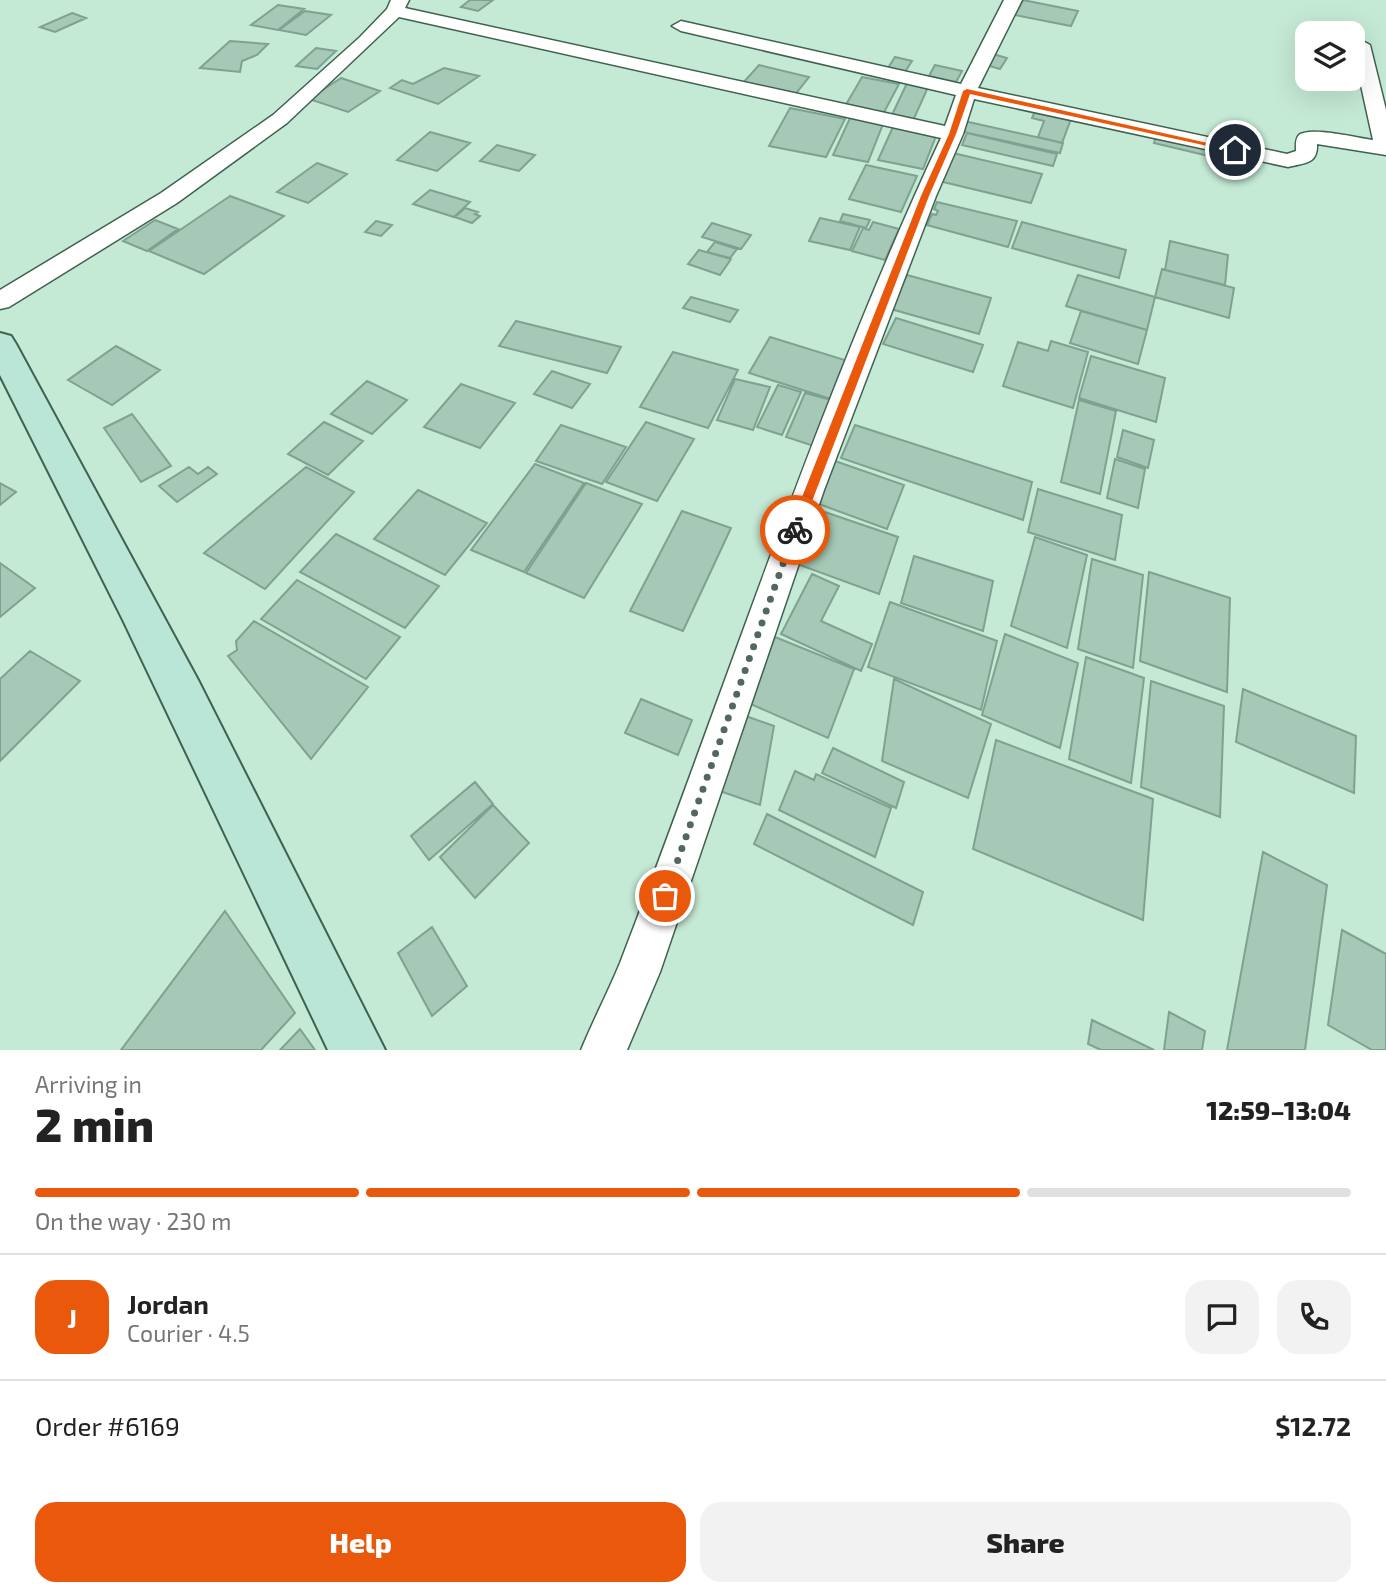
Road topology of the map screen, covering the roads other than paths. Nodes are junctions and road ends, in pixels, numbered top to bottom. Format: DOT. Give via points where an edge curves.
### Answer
graph roads {
  1 [pos="1013,0"];
  2 [pos="398,5"];
  3 [pos="681,26"];
  4 [pos="1365,62"];
  5 [pos="967,91"];
  6 [pos="953,134"];
  7 [pos="1386,149"];
  8 [pos="0,301"];
  9 [pos="0,344"];
  10 [pos="357,1050"];
  11 [pos="604,1050"];
  1 -- 5 [label="street"];
  2 -- 6 [label="street" via="811,106"];
  2 -- 8 [label="street" via="366,41 280,119 169,198"];
  3 -- 5 [label="street"];
  4 -- 7 [label="street"];
  5 -- 6 [label="street"];
  5 -- 7 [label="street" via="1288,161 1307,155 1307,139 1313,137"];
  6 -- 11 [label="street" via="809,490 638,972"];
  9 -- 10 [label="main road" via="239,805"];
}
